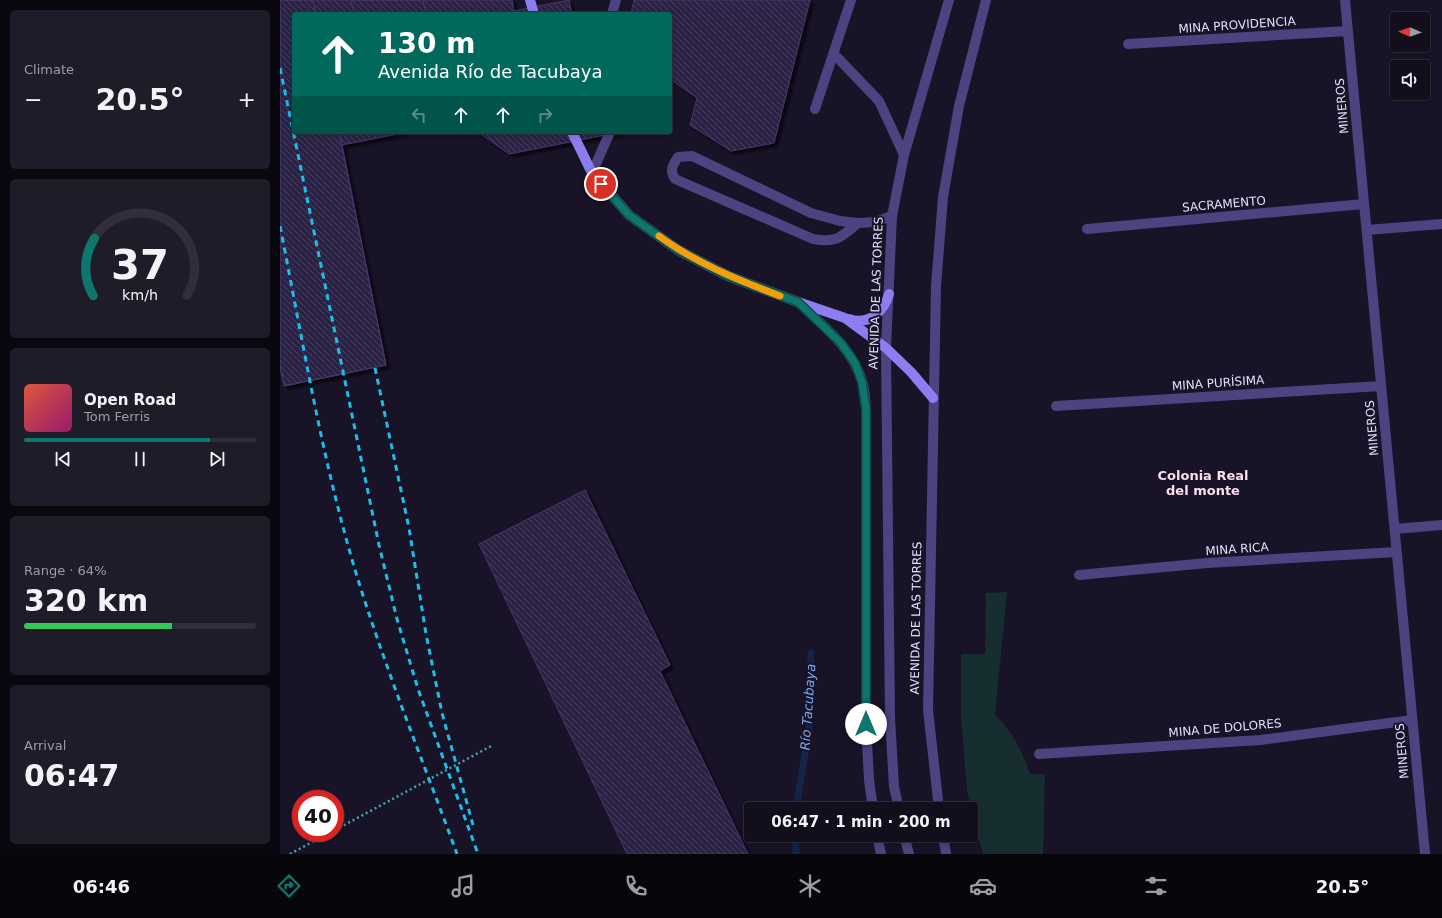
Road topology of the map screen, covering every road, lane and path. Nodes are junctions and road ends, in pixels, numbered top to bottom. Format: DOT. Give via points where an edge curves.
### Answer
graph roads {
  1 [pos="530,0"];
  2 [pos="616,0"];
  3 [pos="851,0"];
  4 [pos="949,0"];
  5 [pos="986,0"];
  6 [pos="1346,0"];
  7 [pos="533,12"];
  8 [pos="613,12"];
  9 [pos="1348,31"];
  10 [pos="1128,44"];
  11 [pos="834,54"];
  12 [pos="816,109"];
  13 [pos="573,134"];
  14 [pos="609,134"];
  15 [pos="904,155"];
  16 [pos="592,173"];
  17 [pos="1364,204"];
  18 [pos="892,216"];
  19 [pos="858,224"];
  20 [pos="1442,224"];
  21 [pos="1087,229"];
  22 [pos="1367,230"];
  23 [pos="889,294"];
  24 [pos="798,302"];
  25 [pos="845,318"];
  26 [pos="886,348"];
  27 [pos="1381,386"];
  28 [pos="933,398"];
  29 [pos="1056,406"];
  30 [pos="1442,525"];
  31 [pos="1394,529"];
  32 [pos="1396,552"];
  33 [pos="1079,575"];
  34 [pos="1412,720"];
  35 [pos="492,745"];
  36 [pos="1039,754"];
  37 [pos="872,802"];
  38 [pos="897,802"];
  39 [pos="938,802"];
  40 [pos="344,825"];
  41 [pos="312,842"];
  42 [pos="878,842"];
  43 [pos="906,842"];
  44 [pos="944,842"];
  45 [pos="290,854"];
  46 [pos="881,854"];
  47 [pos="909,854"];
  48 [pos="946,854"];
  49 [pos="1425,854"];
  1 -- 7 [label="main road"];
  2 -- 8 [label="street"];
  3 -- 11 [label="street"];
  4 -- 15 [label="street, AVENIDA DE LAS TORRES"];
  5 -- 28 [label="street, AVENIDA DE LAS TORRES" via="960,106 943,197 936,286"];
  6 -- 9 [label="street, MINEROS"];
  9 -- 10 [label="street, MINA PROVIDENCIA"];
  9 -- 17 [label="street, MINEROS"];
  11 -- 12 [label="street"];
  11 -- 15 [label="street" via="879,101"];
  13 -- 16 [label="main road"];
  14 -- 16 [label="street"];
  15 -- 18 [label="street, AVENIDA DE LAS TORRES"];
  16 -- 24 [label="main road" via="629,215 678,250 728,276"];
  17 -- 21 [label="street, SACRAMENTO"];
  17 -- 22 [label="street, MINEROS"];
  18 -- 19 [label="street"];
  18 -- 23 [label="street, AVENIDA DE LAS TORRES"];
  19 -- 19 [label="street" via="812,213 692,156 678,157 671,168 675,179 813,239 838,239"];
  20 -- 22 [label="street"];
  22 -- 27 [label="street, MINEROS"];
  23 -- 25 [label="main road" via="886,303 873,317 859,321"];
  23 -- 26 [label="street, AVENIDA DE LAS TORRES"];
  24 -- 25 [label="main road"];
  24 -- 37 [label="street, AVENIDA DE LAS TORRES" via="841,343 855,363 862,382 866,409 866,724"];
  25 -- 26 [label="main road"];
  26 -- 28 [label="main road"];
  26 -- 38 [label="street, AVENIDA DE LAS TORRES" via="890,718 894,787"];
  27 -- 29 [label="street, MINA PURÍSIMA"];
  27 -- 31 [label="street, MINEROS"];
  28 -- 39 [label="street, AVENIDA DE LAS TORRES" via="928,710"];
  30 -- 31 [label="street"];
  31 -- 32 [label="street, MINEROS"];
  32 -- 33 [label="street, MINA RICA" via="1207,563"];
  32 -- 34 [label="street, MINEROS"];
  34 -- 36 [label="street, MINA DE DOLORES" via="1260,740"];
  34 -- 49 [label="street, MINEROS"];
  35 -- 40 [label="path"];
  41 -- 45 [label="path"];
  42 -- 46 [label="street"];
  43 -- 47 [label="street"];
  44 -- 48 [label="street"];
}
